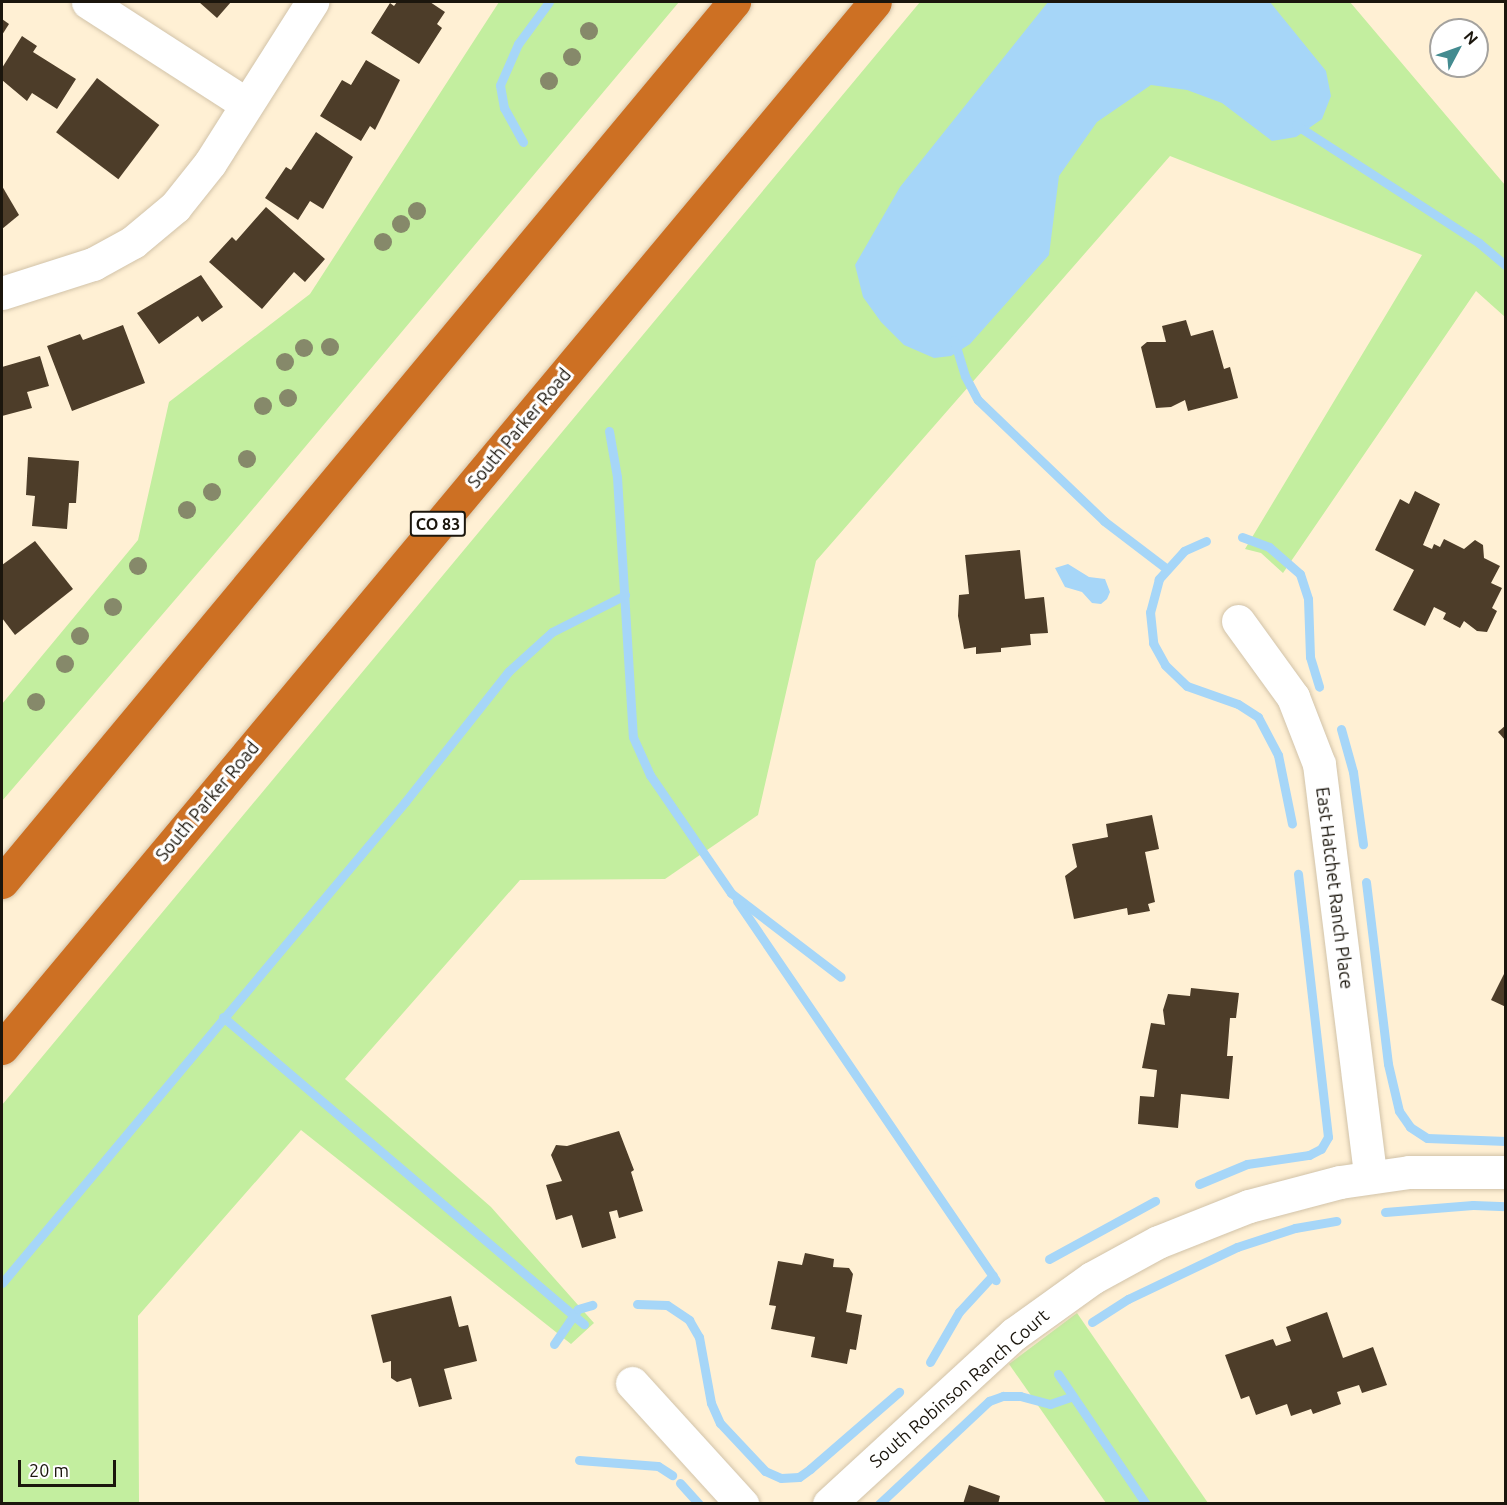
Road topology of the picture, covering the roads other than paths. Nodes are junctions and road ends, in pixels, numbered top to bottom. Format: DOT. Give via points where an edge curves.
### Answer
graph roads {
  1 [pos="87,2"];
  2 [pos="312,2"];
  3 [pos="734,2"];
  4 [pos="874,2"];
  5 [pos="246,104"];
  6 [pos="2,292"];
  7 [pos="1238,621"];
  8 [pos="2,882"];
  9 [pos="2,1048"];
  10 [pos="1506,1172"];
  11 [pos="1370,1176"];
  12 [pos="632,1383"];
  13 [pos="742,1503"];
  14 [pos="829,1503"];
  1 -- 5 [label="street"];
  2 -- 5 [label="street"];
  3 -- 8 [label="highway"];
  4 -- 9 [label="highway, South Parker Road / CO 83"];
  5 -- 6 [label="street" via="194,185 144,234 84,268"];
  7 -- 11 [label="street, East Hatchet Ranch Place" via="1293,697 1319,764"];
  10 -- 11 [label="street, South Robinson Ranch Court"];
  11 -- 14 [label="street, South Robinson Ranch Court" via="1307,1188 1219,1216 1158,1242 1092,1278 1014,1334"];
  12 -- 13 [label="street"];
}
